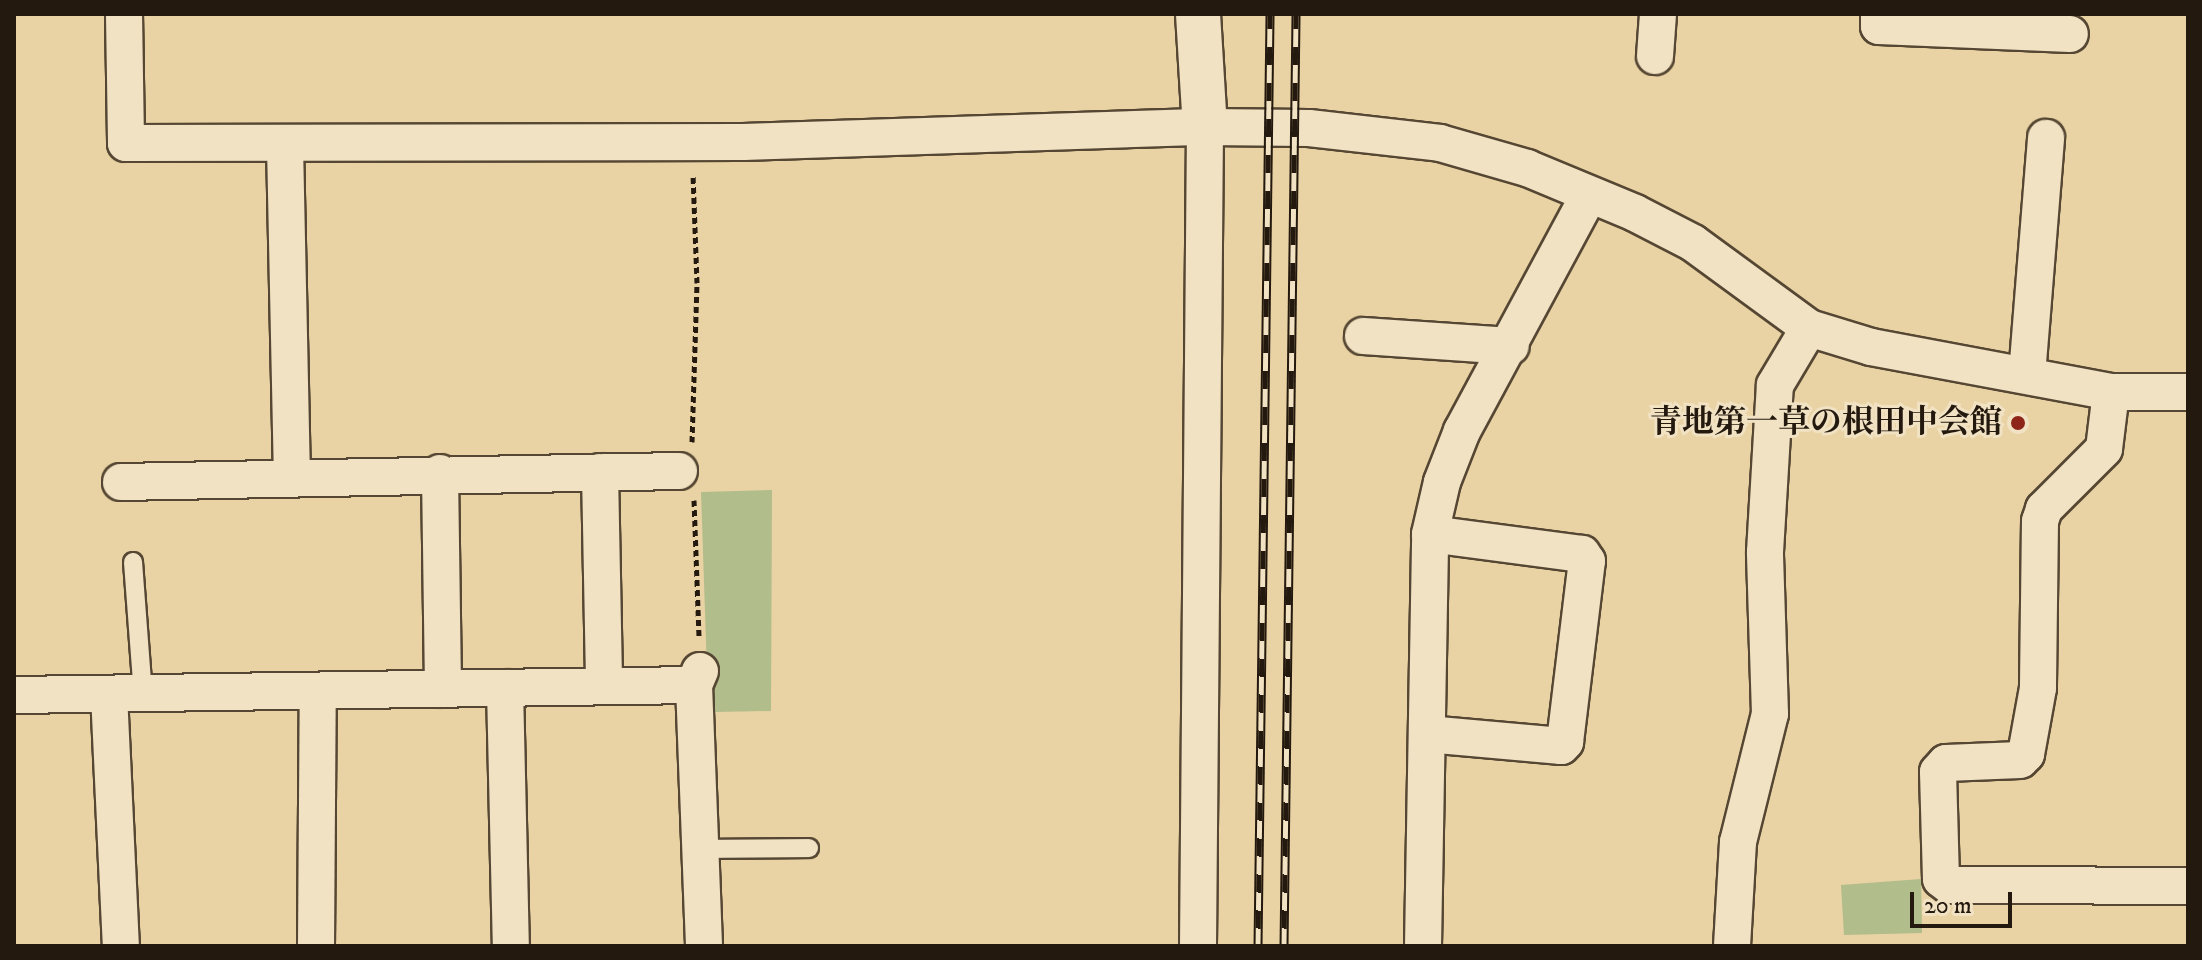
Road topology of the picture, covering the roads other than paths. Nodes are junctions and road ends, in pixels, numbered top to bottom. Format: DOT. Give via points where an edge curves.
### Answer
graph roads {
  1 [pos="124,14"];
  2 [pos="1198,14"];
  3 [pos="1658,14"];
  4 [pos="1879,14"];
  5 [pos="2070,34"];
  6 [pos="1655,56"];
  7 [pos="1205,127"];
  8 [pos="2046,138"];
  9 [pos="285,145"];
  10 [pos="1588,197"];
  11 [pos="1809,328"];
  12 [pos="1363,336"];
  13 [pos="1511,346"];
  14 [pos="2027,375"];
  15 [pos="2111,392"];
  16 [pos="2188,392"];
  17 [pos="600,472"];
  18 [pos="689,472"];
  19 [pos="440,473"];
  20 [pos="292,475"];
  21 [pos="121,482"];
  22 [pos="1430,534"];
  23 [pos="133,562"];
  24 [pos="604,686"];
  25 [pos="505,688"];
  26 [pos="443,689"];
  27 [pos="318,691"];
  28 [pos="126,694"];
  29 [pos="14,695"];
  30 [pos="1427,734"];
  31 [pos="809,848"];
  32 [pos="704,849"];
  33 [pos="2188,886"];
  34 [pos="121,946"];
  35 [pos="316,946"];
  36 [pos="511,946"];
  37 [pos="704,946"];
  38 [pos="1198,946"];
  39 [pos="1423,946"];
  40 [pos="1732,946"];
  1 -- 9 [label="street" via="126,143"];
  2 -- 7 [label="street"];
  3 -- 6 [label="street"];
  4 -- 5 [label="street" via="1879,26"];
  7 -- 9 [label="street" via="692,142"];
  7 -- 10 [label="street" via="1309,128 1440,143 1527,168"];
  7 -- 38 [label="street"];
  8 -- 14 [label="street"];
  9 -- 20 [label="street"];
  10 -- 11 [label="street" via="1635,213 1693,243"];
  10 -- 13 [label="street"];
  11 -- 14 [label="street" via="1871,347"];
  11 -- 40 [label="street" via="1775,385 1765,552 1770,714 1738,842"];
  12 -- 13 [label="street"];
  13 -- 22 [label="street" via="1456,445"];
  14 -- 15 [label="street"];
  15 -- 16 [label="street"];
  15 -- 33 [label="street" via="2104,449 2044,509 2040,521 2038,688 2026,754 2020,760 1946,763 1938,772 1941,879 1949,885"];
  17 -- 18 [label="street"];
  17 -- 19 [label="street"];
  17 -- 24 [label="street"];
  19 -- 20 [label="street"];
  19 -- 26 [label="street"];
  20 -- 21 [label="street"];
  22 -- 30 [label="street"];
  22 -- 30 [label="street" via="1582,554 1587,561 1565,742 1561,746"];
  23 -- 28 [label="lane"];
  24 -- 25 [label="street"];
  24 -- 32 [label="street" via="697,678"];
  25 -- 26 [label="street"];
  25 -- 36 [label="street"];
  26 -- 27 [label="street"];
  27 -- 28 [label="street"];
  27 -- 35 [label="street"];
  28 -- 29 [label="street"];
  28 -- 34 [label="street"];
  30 -- 39 [label="street"];
  31 -- 32 [label="lane"];
  32 -- 37 [label="street"];
}
